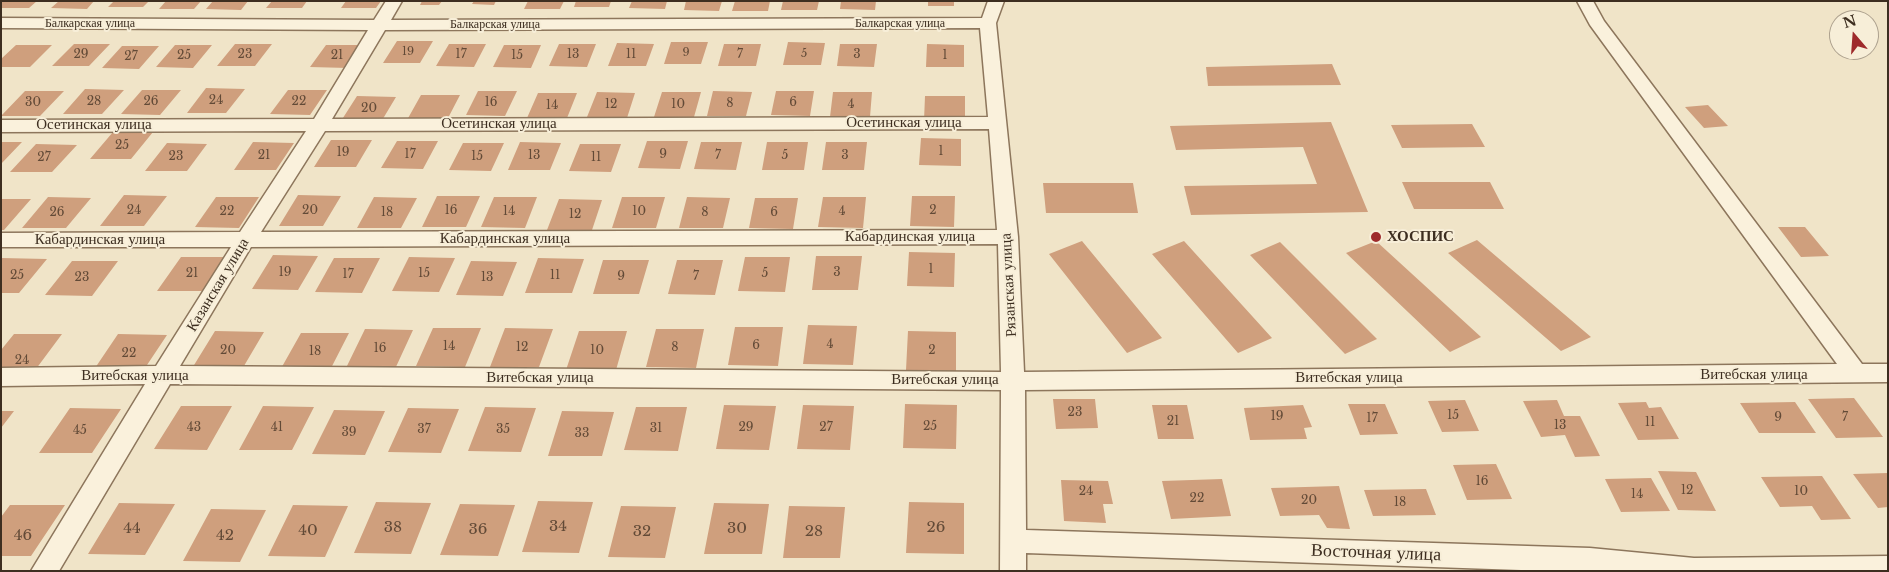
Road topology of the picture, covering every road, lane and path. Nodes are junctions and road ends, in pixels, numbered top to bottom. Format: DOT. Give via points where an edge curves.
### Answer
graph roads {
  1 [pos="394,1"];
  2 [pos="996,1"];
  3 [pos="1585,1"];
  4 [pos="1,23"];
  5 [pos="988,23"];
  6 [pos="380,25"];
  7 [pos="998,123"];
  8 [pos="320,124"];
  9 [pos="1,126"];
  10 [pos="1008,237"];
  11 [pos="1,240"];
  12 [pos="245,240"];
  13 [pos="1888,373"];
  14 [pos="1857,374"];
  15 [pos="164,376"];
  16 [pos="1,377"];
  17 [pos="1013,381"];
  18 [pos="1014,541"];
  19 [pos="1888,568"];
  20 [pos="44,571"];
  21 [pos="1014,571"];
  1 -- 6 [label="street, Казанская улица"];
  2 -- 5 [label="street, Рязанская улица"];
  3 -- 14 [label="street" via="1596,22"];
  4 -- 6 [label="street, Балкарская улица"];
  5 -- 6 [label="street, Балкарская улица"];
  5 -- 7 [label="street, Рязанская улица"];
  6 -- 8 [label="street, Казанская улица"];
  7 -- 8 [label="street, Осетинская улица"];
  7 -- 10 [label="street, Рязанская улица"];
  8 -- 9 [label="street, Осетинская улица"];
  8 -- 12 [label="street, Казанская улица"];
  10 -- 12 [label="street, Кабардинская улица"];
  10 -- 17 [label="street, Рязанская улица"];
  11 -- 12 [label="street, Кабардинская улица"];
  12 -- 15 [label="street, Казанская улица"];
  13 -- 14 [label="street, Витебская улица"];
  14 -- 17 [label="street, Витебская улица"];
  15 -- 16 [label="street, Витебская улица"];
  15 -- 17 [label="street, Витебская улица"];
  15 -- 20 [label="street, Казанская улица"];
  17 -- 18 [label="street, Рязанская улица"];
  18 -- 19 [label="street, Восточная улица" via="1590,560 1694,570"];
  18 -- 21 [label="street, Рязанская улица"];
}
